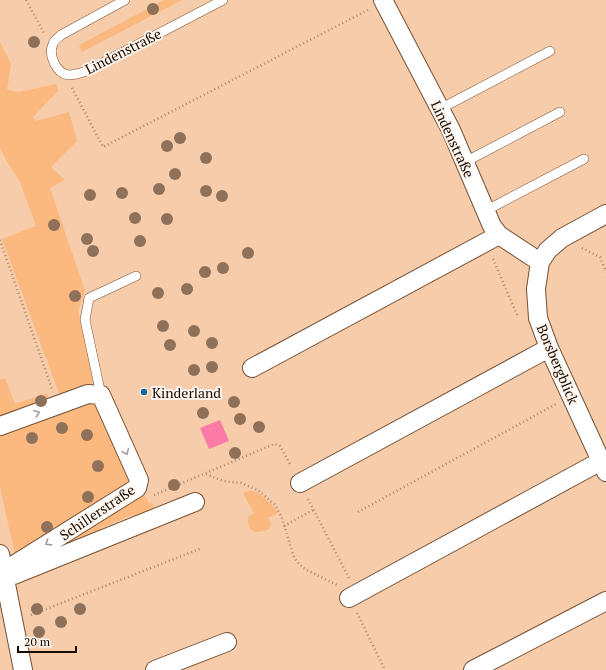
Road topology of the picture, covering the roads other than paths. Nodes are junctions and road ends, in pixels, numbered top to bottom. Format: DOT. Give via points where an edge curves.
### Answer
graph roads {
  1 [pos="125,0"];
  2 [pos="223,0"];
  3 [pos="384,1"];
  4 [pos="550,51"];
  5 [pos="440,109"];
  6 [pos="560,112"];
  7 [pos="584,159"];
  8 [pos="464,162"];
  9 [pos="485,211"];
  10 [pos="606,214"];
  11 [pos="493,238"];
  12 [pos="540,262"];
  13 [pos="136,276"];
  14 [pos="549,348"];
  15 [pos="252,368"];
  16 [pos="101,395"];
  17 [pos="0,426"];
  18 [pos="603,467"];
  19 [pos="300,483"];
  20 [pos="195,502"];
  21 [pos="0,554"];
  22 [pos="5,574"];
  23 [pos="353,596"];
  24 [pos="606,601"];
  25 [pos="227,642"];
  26 [pos="23,670"];
  27 [pos="155,670"];
  28 [pos="473,670"];
  1 -- 2 [label="lane, Lindenstraße" via="55,40 52,58 60,71 66,75 87,71"];
  3 -- 5 [label="street, Lindenstraße"];
  4 -- 5 [label="lane"];
  5 -- 8 [label="street, Lindenstraße"];
  6 -- 8 [label="lane"];
  7 -- 9 [label="lane"];
  8 -- 9 [label="street, Lindenstraße"];
  9 -- 11 [label="street, Lindenstraße" via="492,226"];
  10 -- 12 [label="street, Borsbergblick" via="562,238 548,250"];
  11 -- 12 [label="street, Lindenstraße"];
  11 -- 15 [label="street"];
  12 -- 14 [label="street, Borsbergblick" via="536,289 538,318"];
  13 -- 16 [label="lane" via="89,298 85,320"];
  14 -- 18 [label="street, Borsbergblick"];
  14 -- 19 [label="street"];
  17 -- 16 [label="street, one-way" via="88,394"];
  16 -- 22 [label="street, Schillerstraße, one-way" via="139,480 137,488"];
  18 -- 23 [label="street"];
  20 -- 22 [label="street, Schillerstraße"];
  21 -- 22 [label="street"];
  22 -- 26 [label="street"];
  24 -- 28 [label="street"];
  25 -- 27 [label="street"];
}
